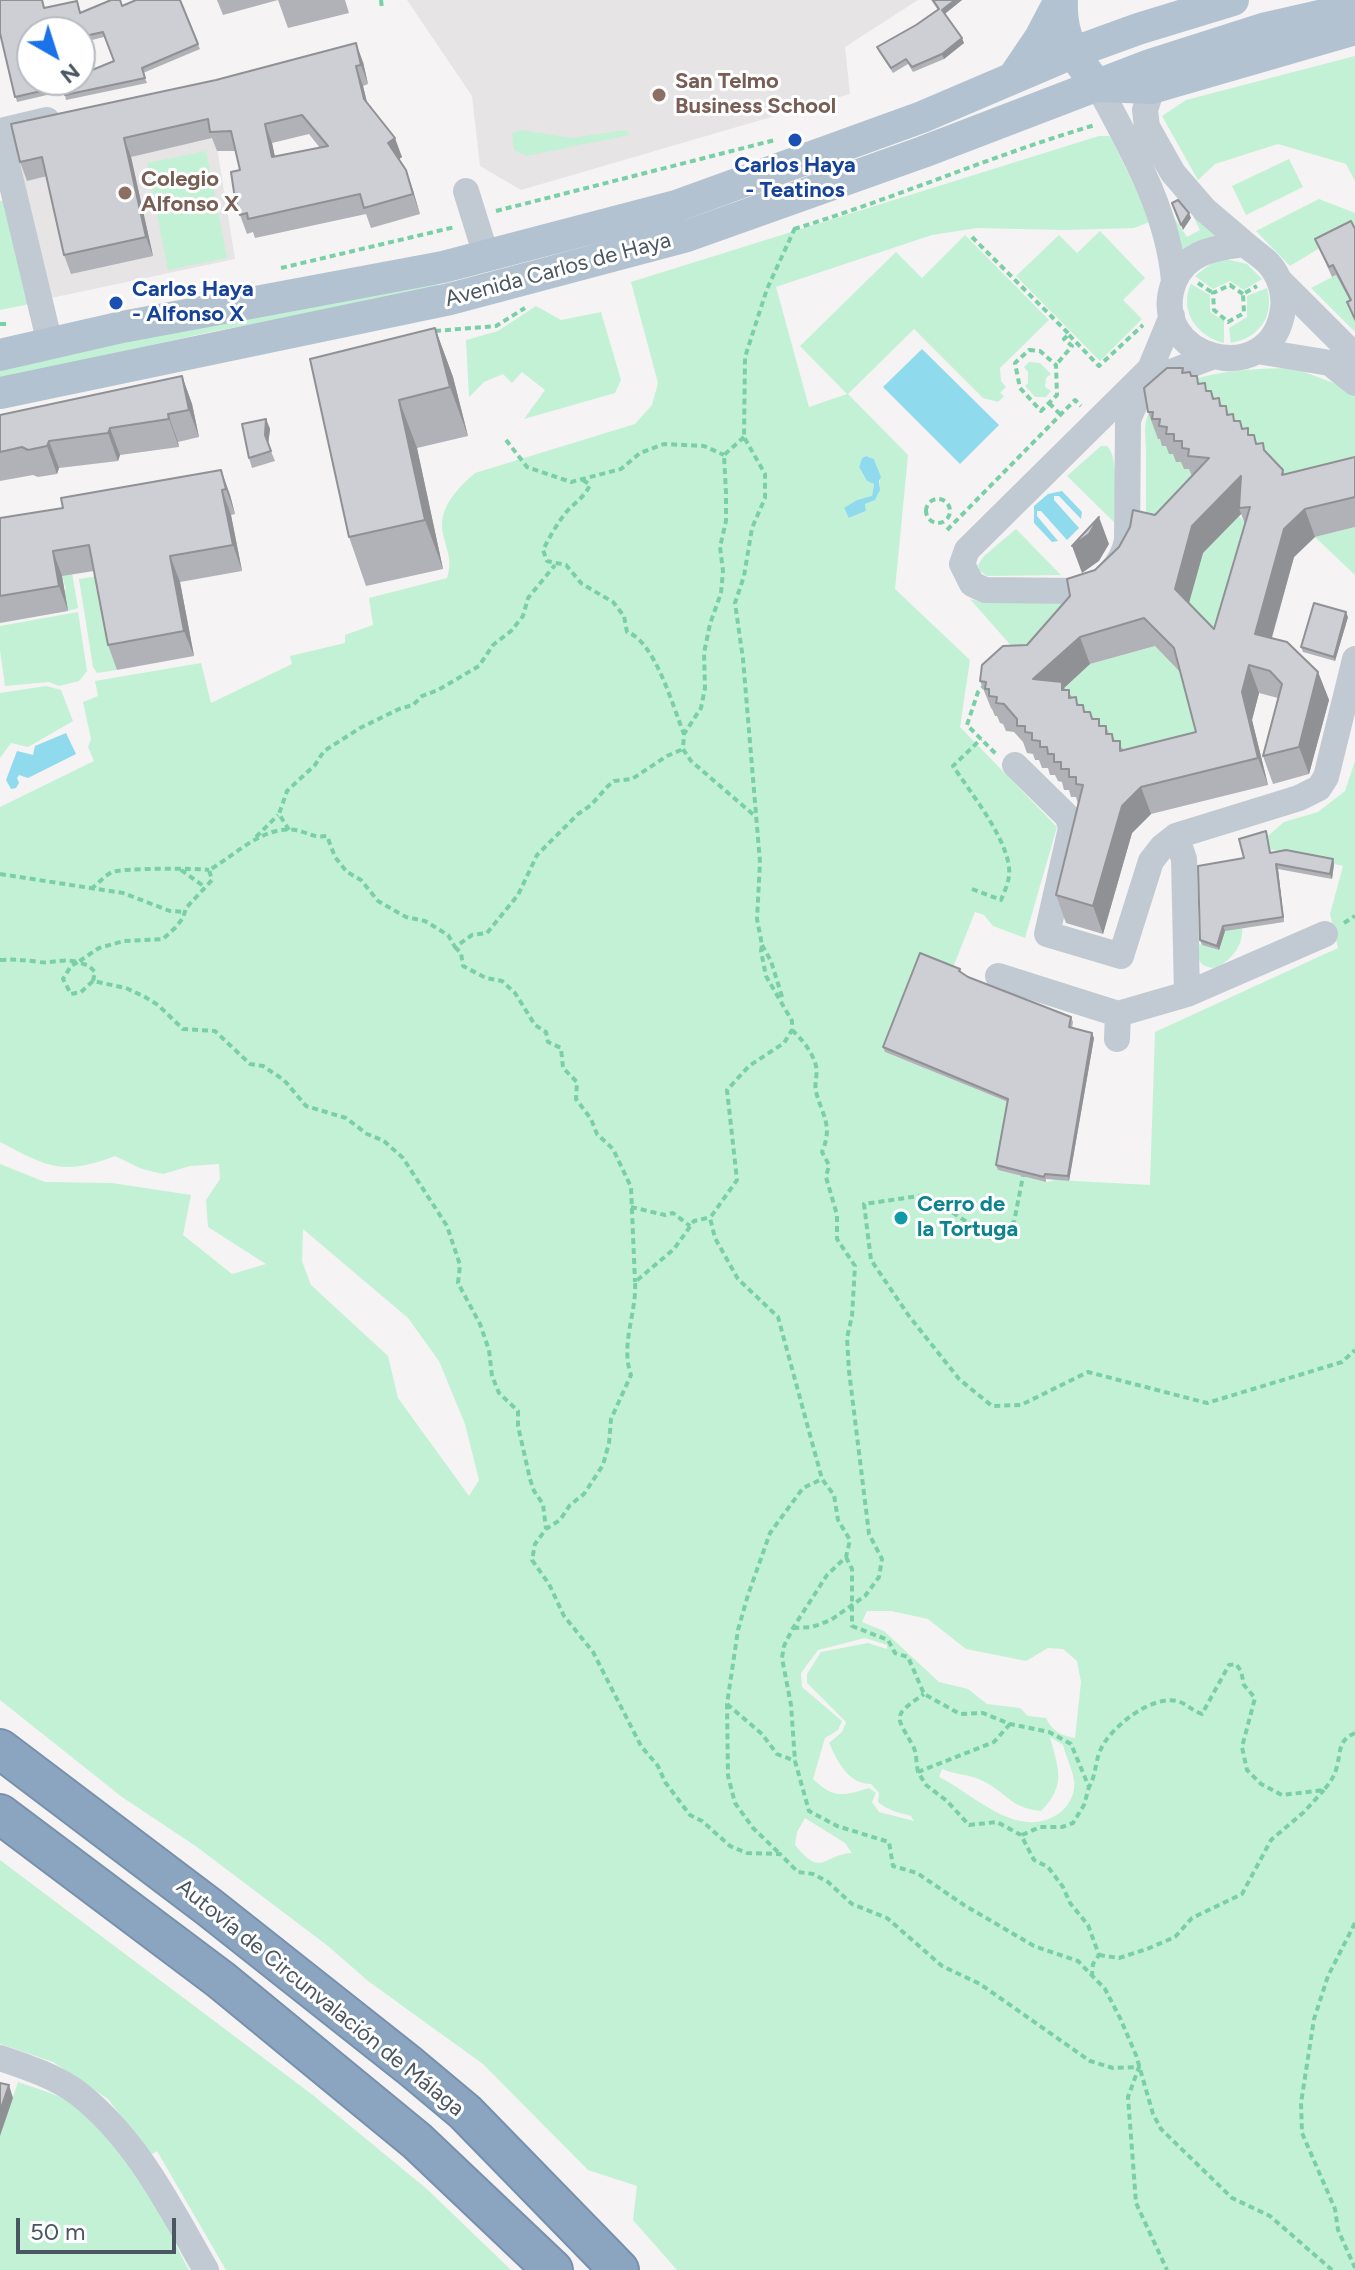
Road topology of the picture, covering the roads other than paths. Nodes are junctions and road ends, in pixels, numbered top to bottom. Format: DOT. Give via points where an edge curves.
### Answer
graph roads {
  1 [pos="1061,0"];
  2 [pos="1233,0"];
  3 [pos="1355,8"];
  4 [pos="1355,29"];
  5 [pos="1072,53"];
  6 [pos="1013,78"];
  7 [pos="1098,86"];
  8 [pos="1152,88"];
  9 [pos="73,115"];
  10 [pos="0,133"];
  11 [pos="466,191"];
  12 [pos="1245,244"];
  13 [pos="486,255"];
  14 [pos="1278,278"];
  15 [pos="1172,298"];
  16 [pos="50,344"];
  17 [pos="1257,351"];
  18 [pos="0,355"];
  19 [pos="1355,356"];
  20 [pos="1211,357"];
  21 [pos="1355,383"];
  22 [pos="0,393"];
  23 [pos="1095,423"];
  24 [pos="1128,439"];
  25 [pos="1355,659"];
  26 [pos="1015,765"];
  27 [pos="1176,836"];
  28 [pos="1325,934"];
  29 [pos="998,976"];
  30 [pos="1187,994"];
  31 [pos="0,1749"];
  32 [pos="0,1814"];
  33 [pos="0,2058"];
  34 [pos="206,2270"];
  35 [pos="553,2270"];
  36 [pos="619,2270"];
  1 -- 5 [label="main road"];
  1 -- 6 [label="main road"];
  2 -- 5 [label="main road, Avenida Carlos de Haya"];
  3 -- 7 [label="main road, Avenida Carlos de Haya" via="1266,28"];
  4 -- 8 [label="main road"];
  5 -- 6 [label="main road, Avenida Carlos de Haya"];
  5 -- 7 [label="main road"];
  6 -- 13 [label="main road, Avenida Carlos de Haya" via="922,117 676,206"];
  7 -- 8 [label="main road"];
  7 -- 15 [label="street" via="1166,230"];
  7 -- 22 [label="main road, Avenida Carlos de Haya" via="687,236 450,299"];
  8 -- 12 [label="street" via="1145,110 1147,127 1173,173"];
  9 -- 10 [label="street"];
  10 -- 16 [label="street"];
  11 -- 13 [label="street"];
  12 -- 14 [label="street"];
  12 -- 15 [label="street" via="1209,248 1188,261"];
  13 -- 16 [label="main road, Avenida Carlos de Haya"];
  14 -- 17 [label="street" via="1284,300 1281,320"];
  14 -- 19 [label="street"];
  15 -- 20 [label="street" via="1180,334"];
  15 -- 23 [label="street" via="1150,369"];
  16 -- 18 [label="main road, Avenida Carlos de Haya"];
  17 -- 20 [label="street" via="1227,359"];
  17 -- 21 [label="street" via="1330,363"];
  20 -- 24 [label="street" via="1158,377 1137,399 1128,420"];
  23 -- 24 [label="street" via="1117,428"];
  23 -- 24 [label="street" via="967,550 962,564 972,584 985,590 1094,588 1124,557"];
  25 -- 27 [label="street" via="1319,788"];
  26 -- 27 [label="street" via="1068,817 1071,828 1047,934 1121,956 1151,861"];
  27 -- 30 [label="street" via="1184,859"];
  28 -- 30 [label="street"];
  29 -- 30 [label="street" via="1118,1027"];
  31 -- 36 [label="highway, Autovía de Circunvalación de Málaga" via="209,1907 465,2112"];
  32 -- 35 [label="highway" via="221,1980 405,2130"];
  33 -- 34 [label="street" via="77,2093 112,2125 147,2168"];
}
